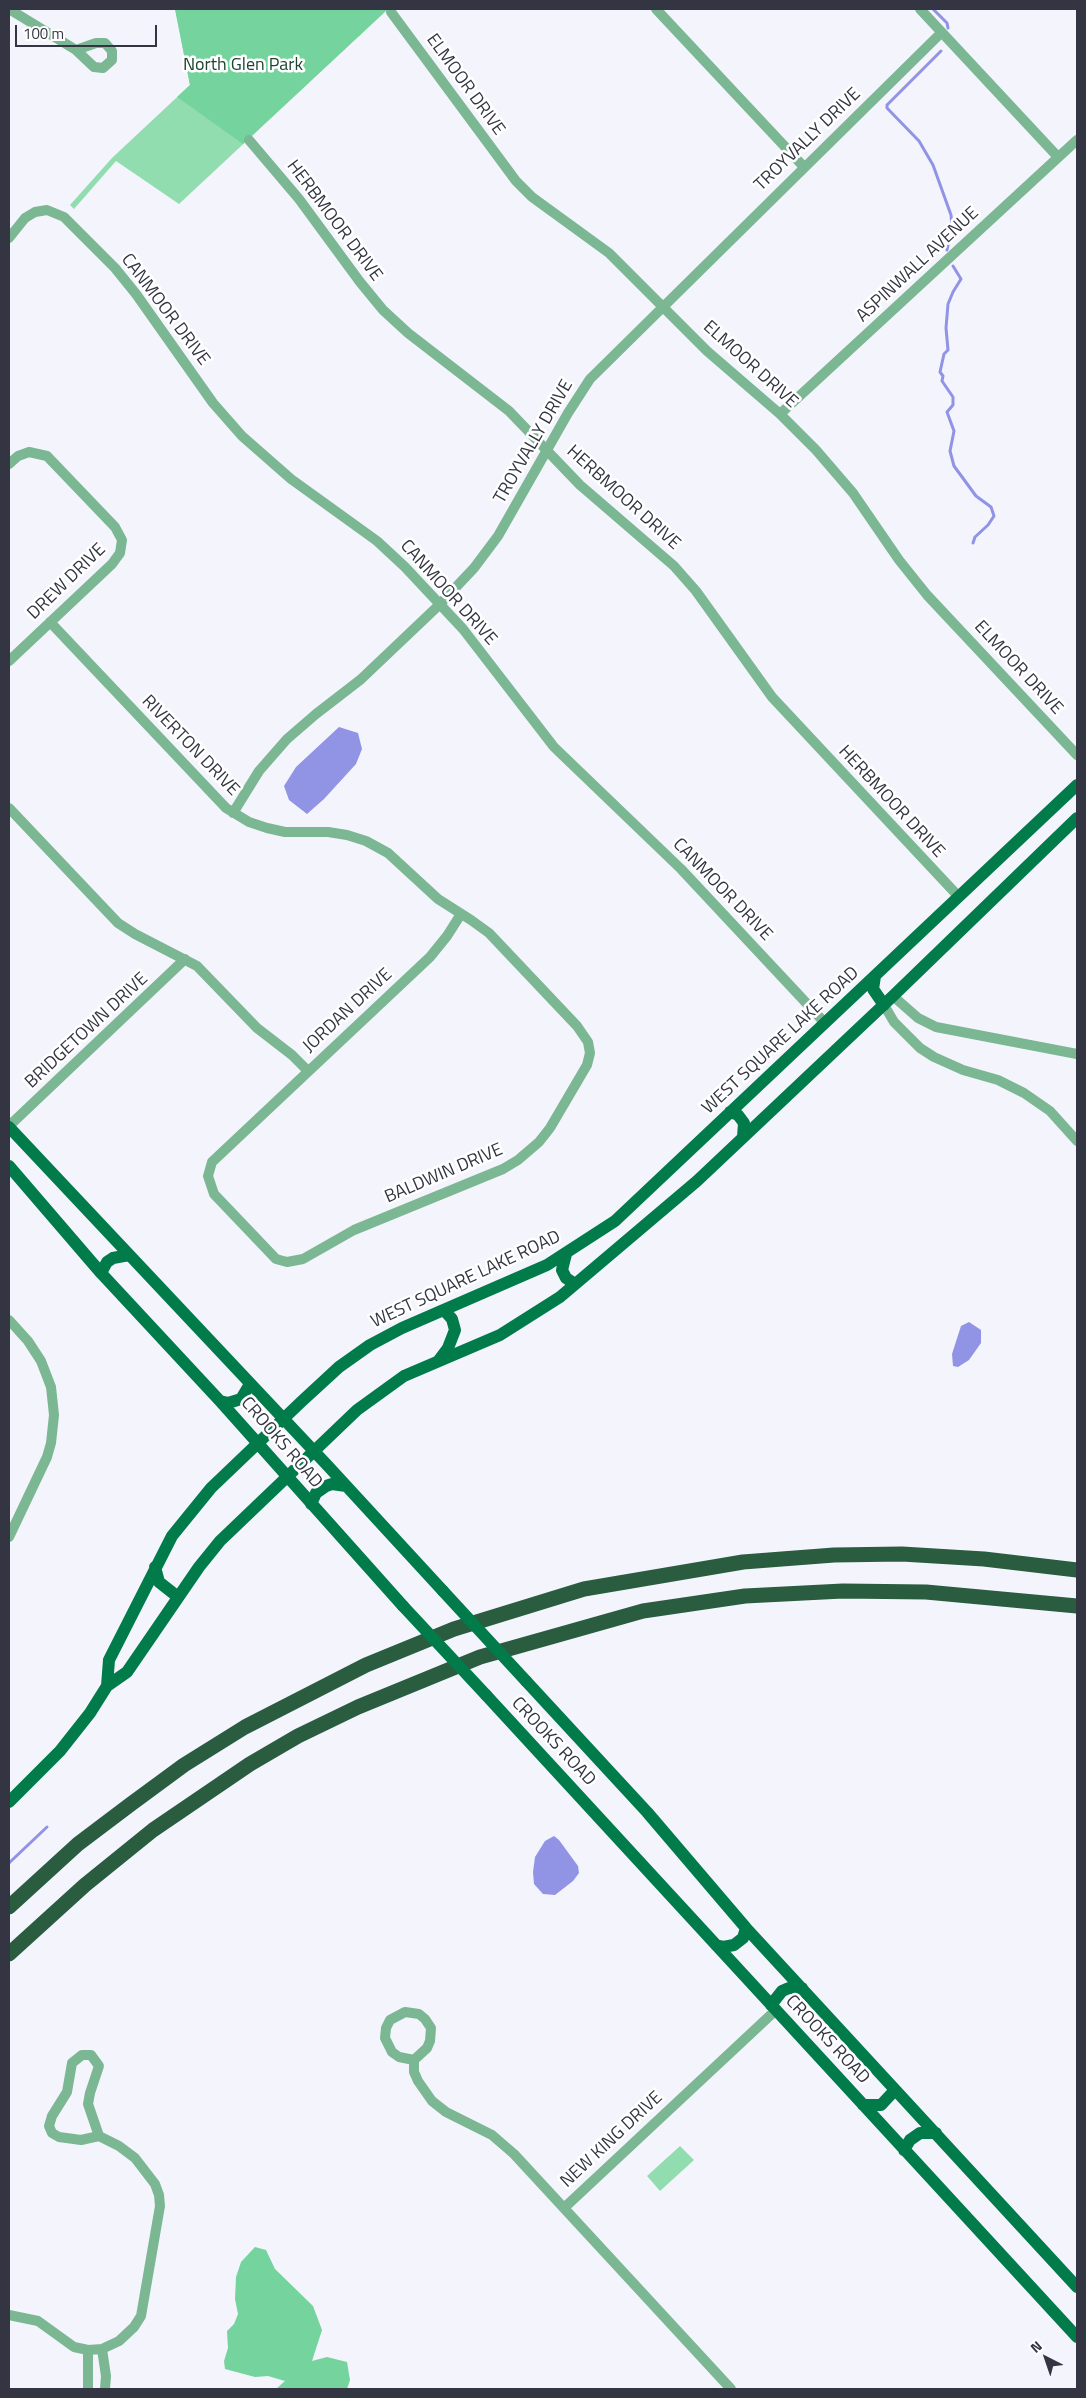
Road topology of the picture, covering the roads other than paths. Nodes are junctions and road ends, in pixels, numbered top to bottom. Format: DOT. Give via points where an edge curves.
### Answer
graph roads {
  1 [pos="9,9"];
  2 [pos="656,9"];
  3 [pos="920,9"];
  4 [pos="391,12"];
  5 [pos="941,33"];
  6 [pos="76,50"];
  7 [pos="249,140"];
  8 [pos="1077,140"];
  9 [pos="1058,157"];
  10 [pos="804,166"];
  11 [pos="9,238"];
  12 [pos="665,307"];
  13 [pos="780,414"];
  14 [pos="547,449"];
  15 [pos="9,464"];
  16 [pos="440,604"];
  17 [pos="50,622"];
  18 [pos="9,661"];
  19 [pos="1077,755"];
  20 [pos="1077,785"];
  21 [pos="9,808"];
  22 [pos="233,813"];
  23 [pos="1077,818"];
  24 [pos="959,897"];
  25 [pos="461,914"];
  26 [pos="186,959"];
  27 [pos="875,976"];
  28 [pos="894,996"];
  29 [pos="884,1005"];
  30 [pos="825,1022"];
  31 [pos="1077,1054"];
  32 [pos="308,1071"];
  33 [pos="730,1112"];
  34 [pos="10,1129"];
  35 [pos="743,1137"];
  36 [pos="1077,1141"];
  37 [pos="9,1166"];
  38 [pos="566,1254"];
  39 [pos="129,1255"];
  40 [pos="287,1262"];
  41 [pos="102,1273"];
  42 [pos="575,1284"];
  43 [pos="444,1310"];
  44 [pos="9,1320"];
  45 [pos="439,1360"];
  46 [pos="250,1384"];
  47 [pos="220,1401"];
  48 [pos="283,1419"];
  49 [pos="258,1443"];
  50 [pos="314,1451"];
  51 [pos="286,1476"];
  52 [pos="346,1486"];
  53 [pos="310,1504"];
  54 [pos="9,1537"];
  55 [pos="155,1567"];
  56 [pos="1077,1570"];
  57 [pos="178,1597"];
  58 [pos="1077,1606"];
  59 [pos="107,1686"];
  60 [pos="9,1802"];
  61 [pos="9,1907"];
  62 [pos="746,1928"];
  63 [pos="716,1945"];
  64 [pos="9,1954"];
  65 [pos="802,1988"];
  66 [pos="773,2008"];
  67 [pos="414,2060"];
  68 [pos="896,2090"];
  69 [pos="863,2105"];
  70 [pos="936,2133"];
  71 [pos="99,2136"];
  72 [pos="904,2150"];
  73 [pos="564,2208"];
  74 [pos="1077,2287"];
  75 [pos="9,2315"];
  76 [pos="1077,2337"];
  77 [pos="95,2350"];
  78 [pos="88,2389"];
  79 [pos="105,2389"];
  80 [pos="731,2389"];
  1 -- 6 [label="street"];
  2 -- 10 [label="street"];
  3 -- 5 [label="street"];
  4 -- 12 [label="street, ELMOOR DRIVE" via="516,182 610,253"];
  5 -- 9 [label="street"];
  5 -- 10 [label="street, TROYVALLY DRIVE"];
  7 -- 14 [label="street, HERBMOOR DRIVE" via="304,204 383,310 495,399"];
  8 -- 9 [label="street, ASPINWALL AVENUE"];
  9 -- 13 [label="street, ASPINWALL AVENUE"];
  10 -- 12 [label="street, TROYVALLY DRIVE"];
  11 -- 16 [label="street, CANMOOR DRIVE" via="25,218 35,212 47,210 64,217 115,268 213,403 242,436 291,479 393,554"];
  12 -- 13 [label="street, ELMOOR DRIVE" via="725,368"];
  12 -- 14 [label="street, TROYVALLY DRIVE" via="590,379"];
  13 -- 19 [label="street, ELMOOR DRIVE" via="839,475 926,595"];
  14 -- 16 [label="street, TROYVALLY DRIVE" via="498,536 474,568"];
  14 -- 24 [label="street, HERBMOOR DRIVE" via="580,484 681,574 778,704"];
  15 -- 17 [label="street, DREW DRIVE" via="18,456 34,452 42,454 121,535 120,553 112,564"];
  16 -- 22 [label="street, TROYVALLY DRIVE" via="360,680 288,740 259,771"];
  16 -- 30 [label="street, CANMOOR DRIVE" via="554,747 681,869"];
  17 -- 18 [label="street, DREW DRIVE"];
  17 -- 22 [label="street, RIVERTON DRIVE" via="210,794"];
  20 -- 24 [label="main road, WEST SQUARE LAKE ROAD"];
  21 -- 26 [label="street" via="118,923"];
  22 -- 25 [label="street, RIVERTON DRIVE" via="275,830 328,832 366,841 388,853 430,893"];
  23 -- 28 [label="main road, WEST SQUARE LAKE ROAD"];
  24 -- 27 [label="main road, WEST SQUARE LAKE ROAD"];
  25 -- 32 [label="street, JORDAN DRIVE" via="430,957"];
  25 -- 40 [label="street, BALDWIN DRIVE" via="497,940 582,1032 590,1048 587,1065 550,1128 518,1160 354,1230 303,1259"];
  26 -- 32 [label="street" via="205,973 248,1019"];
  26 -- 34 [label="street, BRIDGETOWN DRIVE"];
  27 -- 29 [label="main road" via="873,989"];
  27 -- 30 [label="main road, WEST SQUARE LAKE ROAD"];
  28 -- 29 [label="main road, WEST SQUARE LAKE ROAD"];
  28 -- 31 [label="street" via="907,1010 936,1027"];
  29 -- 35 [label="main road, WEST SQUARE LAKE ROAD"];
  29 -- 36 [label="street" via="894,1022 920,1048 955,1067 1024,1092 1050,1112"];
  30 -- 33 [label="main road, WEST SQUARE LAKE ROAD"];
  32 -- 40 [label="street, JORDAN DRIVE" via="218,1154 208,1176 217,1198 272,1256"];
  33 -- 35 [label="main road" via="738,1115 744,1123"];
  33 -- 38 [label="main road, WEST SQUARE LAKE ROAD" via="626,1212"];
  34 -- 39 [label="main road, CROOKS ROAD"];
  35 -- 42 [label="main road, WEST SQUARE LAKE ROAD" via="697,1181"];
  37 -- 41 [label="main road, CROOKS ROAD"];
  38 -- 42 [label="main road" via="562,1270 566,1278"];
  38 -- 43 [label="main road, WEST SQUARE LAKE ROAD"];
  39 -- 41 [label="main road" via="113,1258"];
  39 -- 46 [label="main road, CROOKS ROAD"];
  41 -- 47 [label="main road, CROOKS ROAD"];
  42 -- 45 [label="main road, WEST SQUARE LAKE ROAD" via="550,1305 512,1328"];
  43 -- 45 [label="main road" via="452,1319 455,1330"];
  43 -- 48 [label="main road, WEST SQUARE LAKE ROAD" via="359,1352"];
  44 -- 54 [label="street" via="41,1361 50,1387 54,1415 47,1457"];
  45 -- 50 [label="main road, WEST SQUARE LAKE ROAD" via="404,1376 379,1393"];
  46 -- 47 [label="main road" via="241,1398 228,1403"];
  46 -- 48 [label="main road, CROOKS ROAD"];
  47 -- 49 [label="main road, CROOKS ROAD"];
  48 -- 49 [label="main road, WEST SQUARE LAKE ROAD"];
  48 -- 50 [label="main road, CROOKS ROAD"];
  49 -- 51 [label="main road, CROOKS ROAD"];
  49 -- 55 [label="main road, WEST SQUARE LAKE ROAD" via="198,1501 172,1536"];
  50 -- 51 [label="main road, WEST SQUARE LAKE ROAD"];
  50 -- 52 [label="main road, CROOKS ROAD"];
  51 -- 53 [label="main road, CROOKS ROAD"];
  51 -- 57 [label="main road, WEST SQUARE LAKE ROAD" via="220,1541"];
  52 -- 53 [label="main road" via="326,1486 316,1493"];
  52 -- 62 [label="main road, CROOKS ROAD, bridge" via="647,1812"];
  53 -- 63 [label="main road, CROOKS ROAD, bridge"];
  55 -- 57 [label="main road" via="159,1582"];
  55 -- 59 [label="main road, WEST SQUARE LAKE ROAD" via="109,1660"];
  56 -- 61 [label="highway" via="902,1554 743,1562 584,1589 454,1629 307,1693 184,1765 78,1844"];
  57 -- 59 [label="main road, WEST SQUARE LAKE ROAD" via="127,1672"];
  58 -- 64 [label="highway" via="926,1592 843,1591 745,1596 643,1611 480,1657 358,1707 250,1764 154,1830 85,1885"];
  59 -- 60 [label="main road, WEST SQUARE LAKE ROAD" via="60,1751"];
  62 -- 63 [label="main road" via="743,1938 734,1945"];
  62 -- 65 [label="main road, CROOKS ROAD"];
  63 -- 66 [label="main road, CROOKS ROAD"];
  65 -- 66 [label="main road" via="782,1991 773,1999"];
  65 -- 68 [label="main road, CROOKS ROAD"];
  66 -- 69 [label="main road, CROOKS ROAD"];
  66 -- 73 [label="street, NEW KING DRIVE"];
  67 -- 67 [label="street" via="427,2048 431,2028 419,2014 402,2012 387,2024 385,2038 392,2052"];
  67 -- 73 [label="street" via="418,2081 432,2101 498,2140"];
  68 -- 69 [label="main road" via="881,2105"];
  68 -- 70 [label="main road, CROOKS ROAD"];
  69 -- 72 [label="main road, CROOKS ROAD"];
  70 -- 72 [label="main road" via="920,2133"];
  70 -- 74 [label="main road, CROOKS ROAD"];
  71 -- 71 [label="street" via="88,2104 99,2066 91,2055 82,2055 72,2063 67,2092 49,2126 59,2137 81,2140"];
  71 -- 77 [label="street" via="126,2150 149,2174 157,2189 160,2206 141,2316 126,2335"];
  72 -- 76 [label="main road, CROOKS ROAD"];
  73 -- 80 [label="street, NEW KING DRIVE"];
  75 -- 77 [label="street" via="38,2321 74,2347"];
  77 -- 78 [label="street"];
  77 -- 79 [label="street" via="106,2376"];
}
